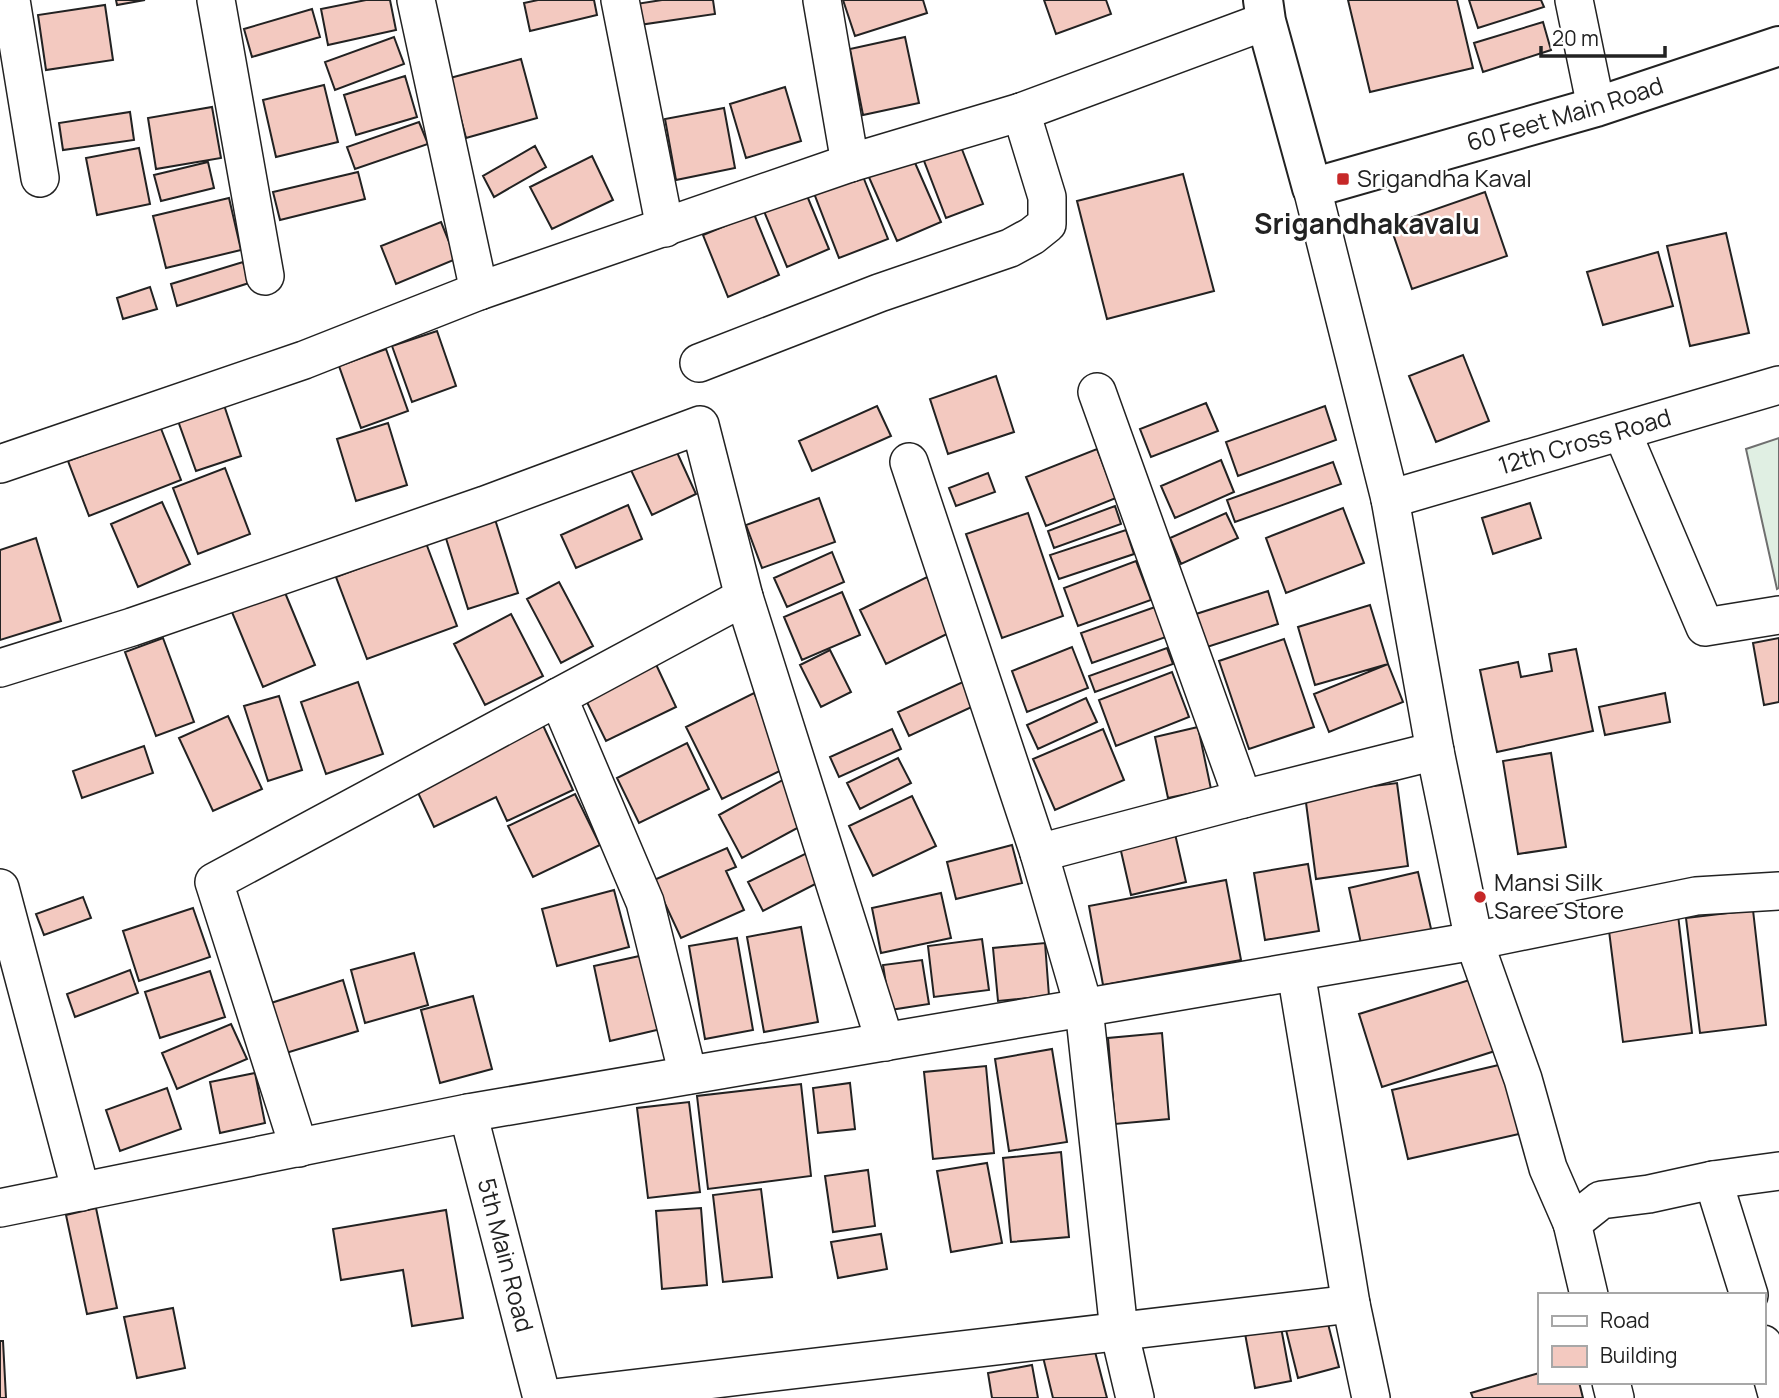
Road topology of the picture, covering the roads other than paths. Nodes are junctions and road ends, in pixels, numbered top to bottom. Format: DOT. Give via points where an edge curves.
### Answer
graph roads {
  1 [pos="11,0"];
  2 [pos="216,0"];
  3 [pos="416,0"];
  4 [pos="620,0"];
  5 [pos="822,0"];
  6 [pos="1574,0"];
  7 [pos="1264,11"];
  8 [pos="1779,46"];
  9 [pos="1596,107"];
  10 [pos="1021,112"];
  11 [pos="850,163"];
  12 [pos="40,178"];
  13 [pos="1312,188"];
  14 [pos="665,228"];
  15 [pos="265,276"];
  16 [pos="479,291"];
  17 [pos="699,363"];
  18 [pos="1779,385"];
  19 [pos="1097,392"];
  20 [pos="1622,432"];
  21 [pos="909,461"];
  22 [pos="0,464"];
  23 [pos="1390,499"];
  24 [pos="744,597"];
  25 [pos="1779,615"];
  26 [pos="0,668"];
  27 [pos="558,697"];
  28 [pos="1435,751"];
  29 [pos="1243,799"];
  30 [pos="1039,853"];
  31 [pos="0,888"];
  32 [pos="1779,891"];
  33 [pos="1474,941"];
  34 [pos="1296,972"];
  35 [pos="1084,1008"];
  36 [pos="885,1042"];
  37 [pos="688,1075"];
  38 [pos="468,1113"];
  39 [pos="299,1148"];
  40 [pos="1779,1171"];
  41 [pos="1713,1180"];
  42 [pos="81,1192"];
  43 [pos="0,1208"];
  44 [pos="1572,1223"];
  45 [pos="1589,1293"];
  46 [pos="1748,1293"];
  47 [pos="1351,1304"];
  48 [pos="1119,1331"];
  49 [pos="1765,1351"];
  50 [pos="542,1398"];
  51 [pos="554,1398"];
  52 [pos="1135,1398"];
  53 [pos="1371,1398"];
  54 [pos="1779,1398"];
  1 -- 12 [label="street"];
  2 -- 15 [label="street"];
  3 -- 16 [label="street"];
  4 -- 14 [label="street"];
  5 -- 11 [label="street"];
  6 -- 9 [label="street"];
  7 -- 10 [label="street"];
  7 -- 13 [label="street"];
  8 -- 9 [label="street, 60 Feet Main Road"];
  9 -- 13 [label="street, 60 Feet Main Road"];
  10 -- 11 [label="street"];
  10 -- 17 [label="street" via="1046,197 1046,224 1032,236"];
  11 -- 14 [label="street"];
  13 -- 23 [label="street"];
  14 -- 16 [label="street"];
  16 -- 22 [label="street" via="304,360"];
  18 -- 20 [label="street, 12th Cross Road"];
  19 -- 29 [label="street"];
  20 -- 23 [label="street, 12th Cross Road"];
  20 -- 25 [label="street" via="1705,627"];
  21 -- 30 [label="street"];
  23 -- 28 [label="street"];
  24 -- 26 [label="street" via="700,425 473,510"];
  24 -- 27 [label="street"];
  24 -- 36 [label="street"];
  27 -- 37 [label="street" via="645,902"];
  27 -- 39 [label="street" via="214,882"];
  28 -- 29 [label="street"];
  28 -- 33 [label="street"];
  29 -- 30 [label="street"];
  30 -- 35 [label="street"];
  31 -- 42 [label="street"];
  32 -- 33 [label="street" via="1696,895"];
  33 -- 34 [label="street"];
  33 -- 44 [label="street" via="1523,1079 1548,1168"];
  34 -- 35 [label="street"];
  34 -- 47 [label="street"];
  35 -- 36 [label="street"];
  35 -- 48 [label="street"];
  36 -- 37 [label="street"];
  37 -- 38 [label="street"];
  38 -- 39 [label="street"];
  38 -- 50 [label="street, 5th Main Road"];
  39 -- 42 [label="street"];
  40 -- 41 [label="street"];
  41 -- 44 [label="street" via="1601,1200"];
  41 -- 46 [label="street"];
  42 -- 43 [label="street"];
  44 -- 45 [label="street"];
  47 -- 48 [label="street"];
  47 -- 53 [label="street"];
  48 -- 51 [label="street"];
  48 -- 52 [label="street"];
  49 -- 54 [label="street"];
}
